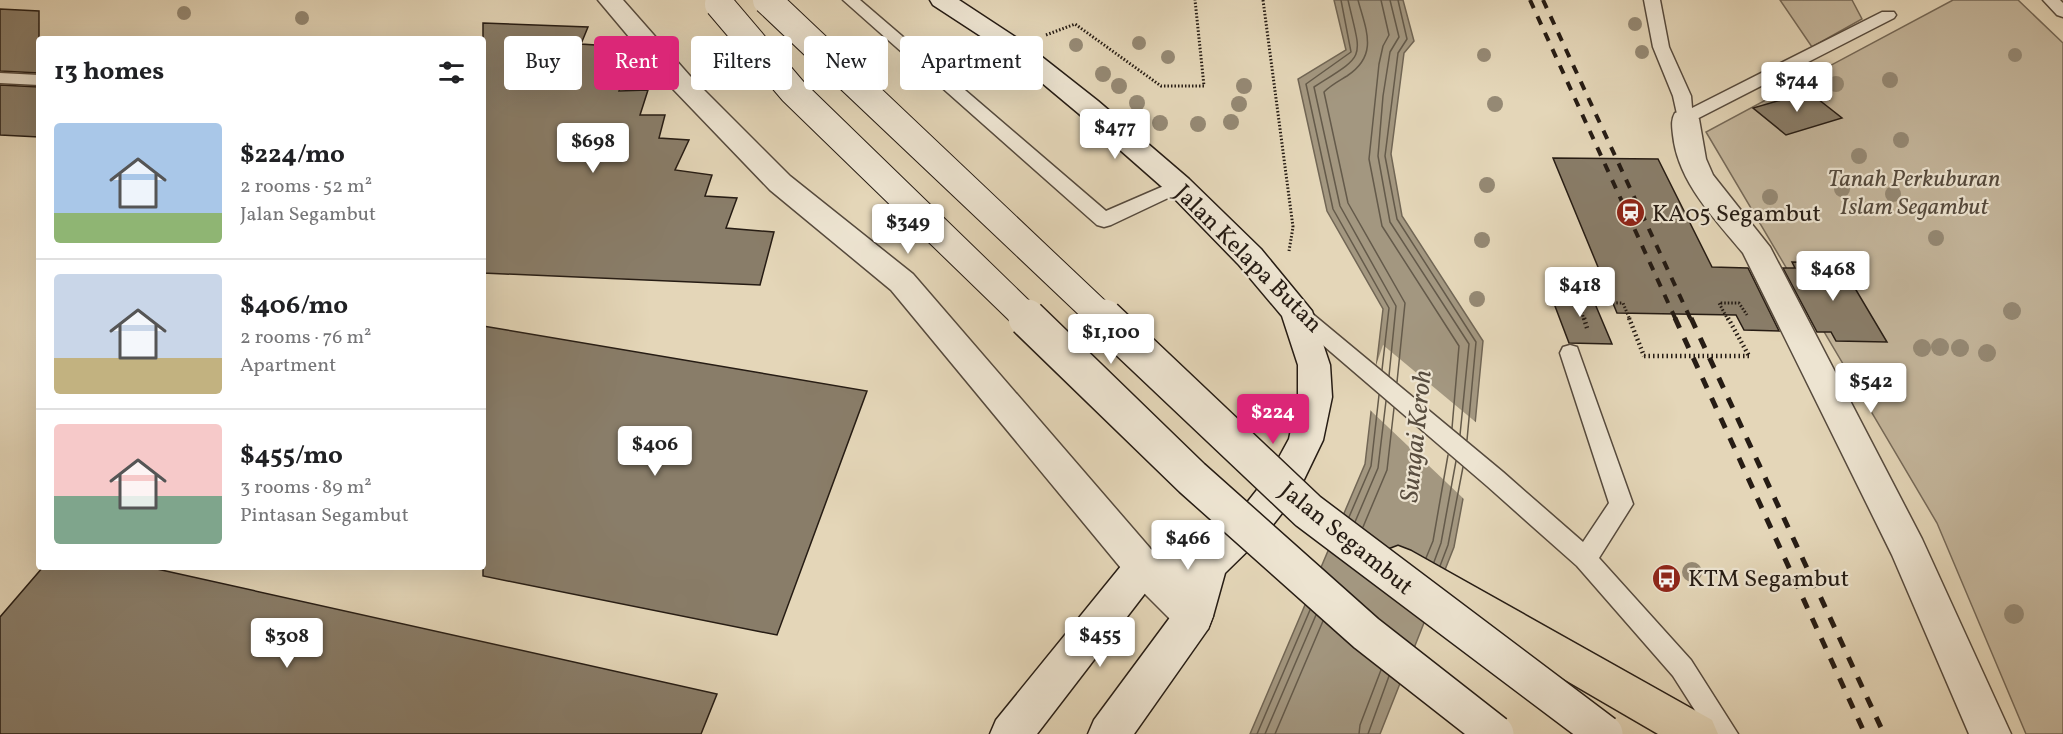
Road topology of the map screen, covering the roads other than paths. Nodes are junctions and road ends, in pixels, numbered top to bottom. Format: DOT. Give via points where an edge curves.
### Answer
graph roads {
  1 [pos="610,0"];
  2 [pos="767,0"];
  3 [pos="851,0"];
  4 [pos="942,0"];
  5 [pos="1652,0"];
  6 [pos="2051,0"];
  7 [pos="717,2"];
  8 [pos="2063,12"];
  9 [pos="1888,15"];
  10 [pos="0,78"];
  11 [pos="36,80"];
  12 [pos="1684,119"];
  13 [pos="1179,186"];
  14 [pos="1296,311"];
  15 [pos="1570,353"];
  16 [pos="1308,511"];
  17 [pos="1585,559"];
  18 [pos="1208,564"];
  19 [pos="1143,567"];
  20 [pos="1194,616"];
  21 [pos="1011,734"];
  22 [pos="1109,734"];
  23 [pos="1495,734"];
  24 [pos="1604,734"];
  25 [pos="1697,734"];
  26 [pos="1725,734"];
  27 [pos="1990,734"];
  1 -- 19 [label="main road" via="681,82 780,183 902,282"];
  2 -- 16 [label="main road, Jalan Segambut, bridge"];
  3 -- 13 [label="lane" via="1104,220"];
  4 -- 13 [label="main road, Jalan Kelapa Butan" via="1014,47"];
  5 -- 12 [label="lane" via="1661,47 1682,96"];
  6 -- 8 [label="lane"];
  7 -- 23 [label="main road, bridge" via="793,91 1192,478 1366,633"];
  9 -- 12 [label="lane"];
  10 -- 11 [label="lane"];
  12 -- 27 [label="main road" via="1686,139 1701,181 1755,247 1904,541"];
  13 -- 14 [label="main road, Jalan Kelapa Butan"];
  14 -- 17 [label="lane, Jalan Kelapa Butan"];
  14 -- 18 [label="main road" via="1314,365 1315,397 1306,440 1284,483 1255,520"];
  15 -- 17 [label="lane" via="1622,504"];
  16 -- 24 [label="main road, Jalan Segambut, bridge"];
  16 -- 25 [label="highway, bridge"];
  17 -- 26 [label="lane, Jalan Kelapa Butan" via="1682,668"];
  18 -- 19 [label="main road"];
  18 -- 20 [label="main road"];
  19 -- 20 [label="main road"];
  19 -- 21 [label="main road"];
  20 -- 22 [label="main road"];
}
